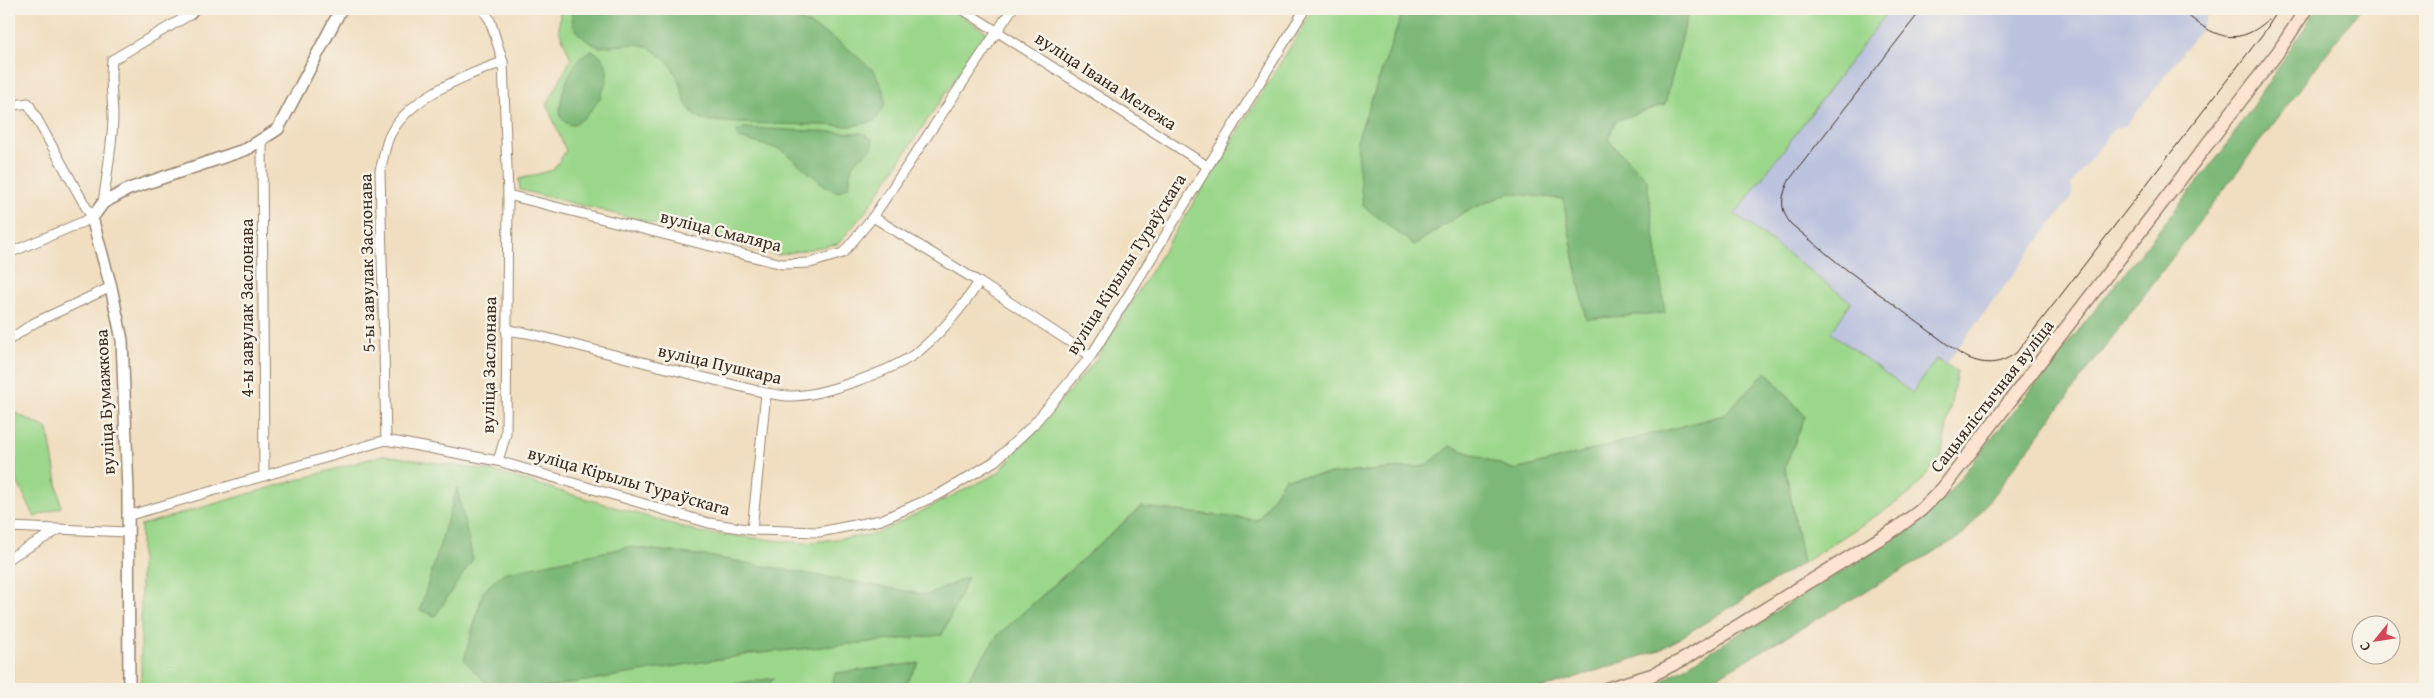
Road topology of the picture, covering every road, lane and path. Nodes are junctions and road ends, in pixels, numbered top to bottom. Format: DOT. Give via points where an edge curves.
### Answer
graph roads {
  1 [pos="195,9"];
  2 [pos="341,9"];
  3 [pos="483,9"];
  4 [pos="962,9"];
  5 [pos="1012,9"];
  6 [pos="1306,9"];
  7 [pos="2306,9"];
  8 [pos="998,31"];
  9 [pos="504,62"];
  10 [pos="9,106"];
  11 [pos="262,140"];
  12 [pos="1206,166"];
  13 [pos="508,194"];
  14 [pos="103,203"];
  15 [pos="873,217"];
  16 [pos="92,218"];
  17 [pos="9,253"];
  18 [pos="979,282"];
  19 [pos="112,287"];
  20 [pos="506,330"];
  21 [pos="9,340"];
  22 [pos="1091,356"];
  23 [pos="766,393"];
  24 [pos="386,440"];
  25 [pos="498,461"];
  26 [pos="264,476"];
  27 [pos="127,516"];
  28 [pos="9,527"];
  29 [pos="60,529"];
  30 [pos="752,530"];
  31 [pos="128,532"];
  32 [pos="9,558"];
  33 [pos="129,689"];
  34 [pos="1606,689"];
  1 -- 14 [label="street" via="112,60 112,146"];
  2 -- 11 [label="street" via="278,129"];
  3 -- 9 [label="street, вуліца Заслонава"];
  4 -- 8 [label="street, вуліца Івана Мележа"];
  5 -- 8 [label="street, вуліца Смаляра"];
  6 -- 12 [label="street, вуліца Кірылы Тураўскага"];
  7 -- 34 [label="main road, Сацыялістычная вуліца" via="2272,59 1931,500 1897,528 1684,659 1652,675"];
  8 -- 12 [label="street, вуліца Івана Мележа"];
  8 -- 15 [label="street, вуліца Смаляра"];
  9 -- 13 [label="street, вуліца Заслонава"];
  9 -- 24 [label="street, 5-ы завулак Заслонава" via="467,75 412,107 390,133 380,170"];
  10 -- 16 [label="street, вуліца Бумажкова" via="28,103"];
  11 -- 14 [label="street" via="247,149 129,189"];
  11 -- 26 [label="street, 4-ы завулак Заслонава"];
  12 -- 22 [label="street, вуліца Кірылы Тураўскага"];
  13 -- 15 [label="street, вуліца Смаляра" via="782,264 810,263 843,252"];
  13 -- 20 [label="street, вуліца Заслонава"];
  14 -- 16 [label="street"];
  15 -- 18 [label="street"];
  16 -- 17 [label="street"];
  16 -- 19 [label="street, вуліца Бумажкова"];
  18 -- 22 [label="street"];
  18 -- 23 [label="street, вуліца Пушкара" via="957,316 917,352 874,375 790,397"];
  19 -- 21 [label="street" via="34,323"];
  19 -- 27 [label="street, вуліца Бумажкова" via="122,340"];
  20 -- 23 [label="street, вуліца Пушкара"];
  20 -- 25 [label="street, вуліца Заслонава" via="506,434"];
  22 -- 30 [label="street, вуліца Кірылы Тураўскага" via="1033,425 995,461 940,494 881,520 819,532"];
  23 -- 30 [label="street"];
  24 -- 25 [label="street, вуліца Заслонава"];
  24 -- 26 [label="street, вуліца Заслонава"];
  25 -- 30 [label="street, вуліца Кірылы Тураўскага" via="709,523"];
  26 -- 27 [label="street, вуліца Заслонава"];
  27 -- 31 [label="street, вуліца Бумажкова"];
  28 -- 29 [label="street"];
  29 -- 31 [label="street"];
  29 -- 32 [label="street"];
  31 -- 33 [label="street, вуліца Бумажкова"];
}
